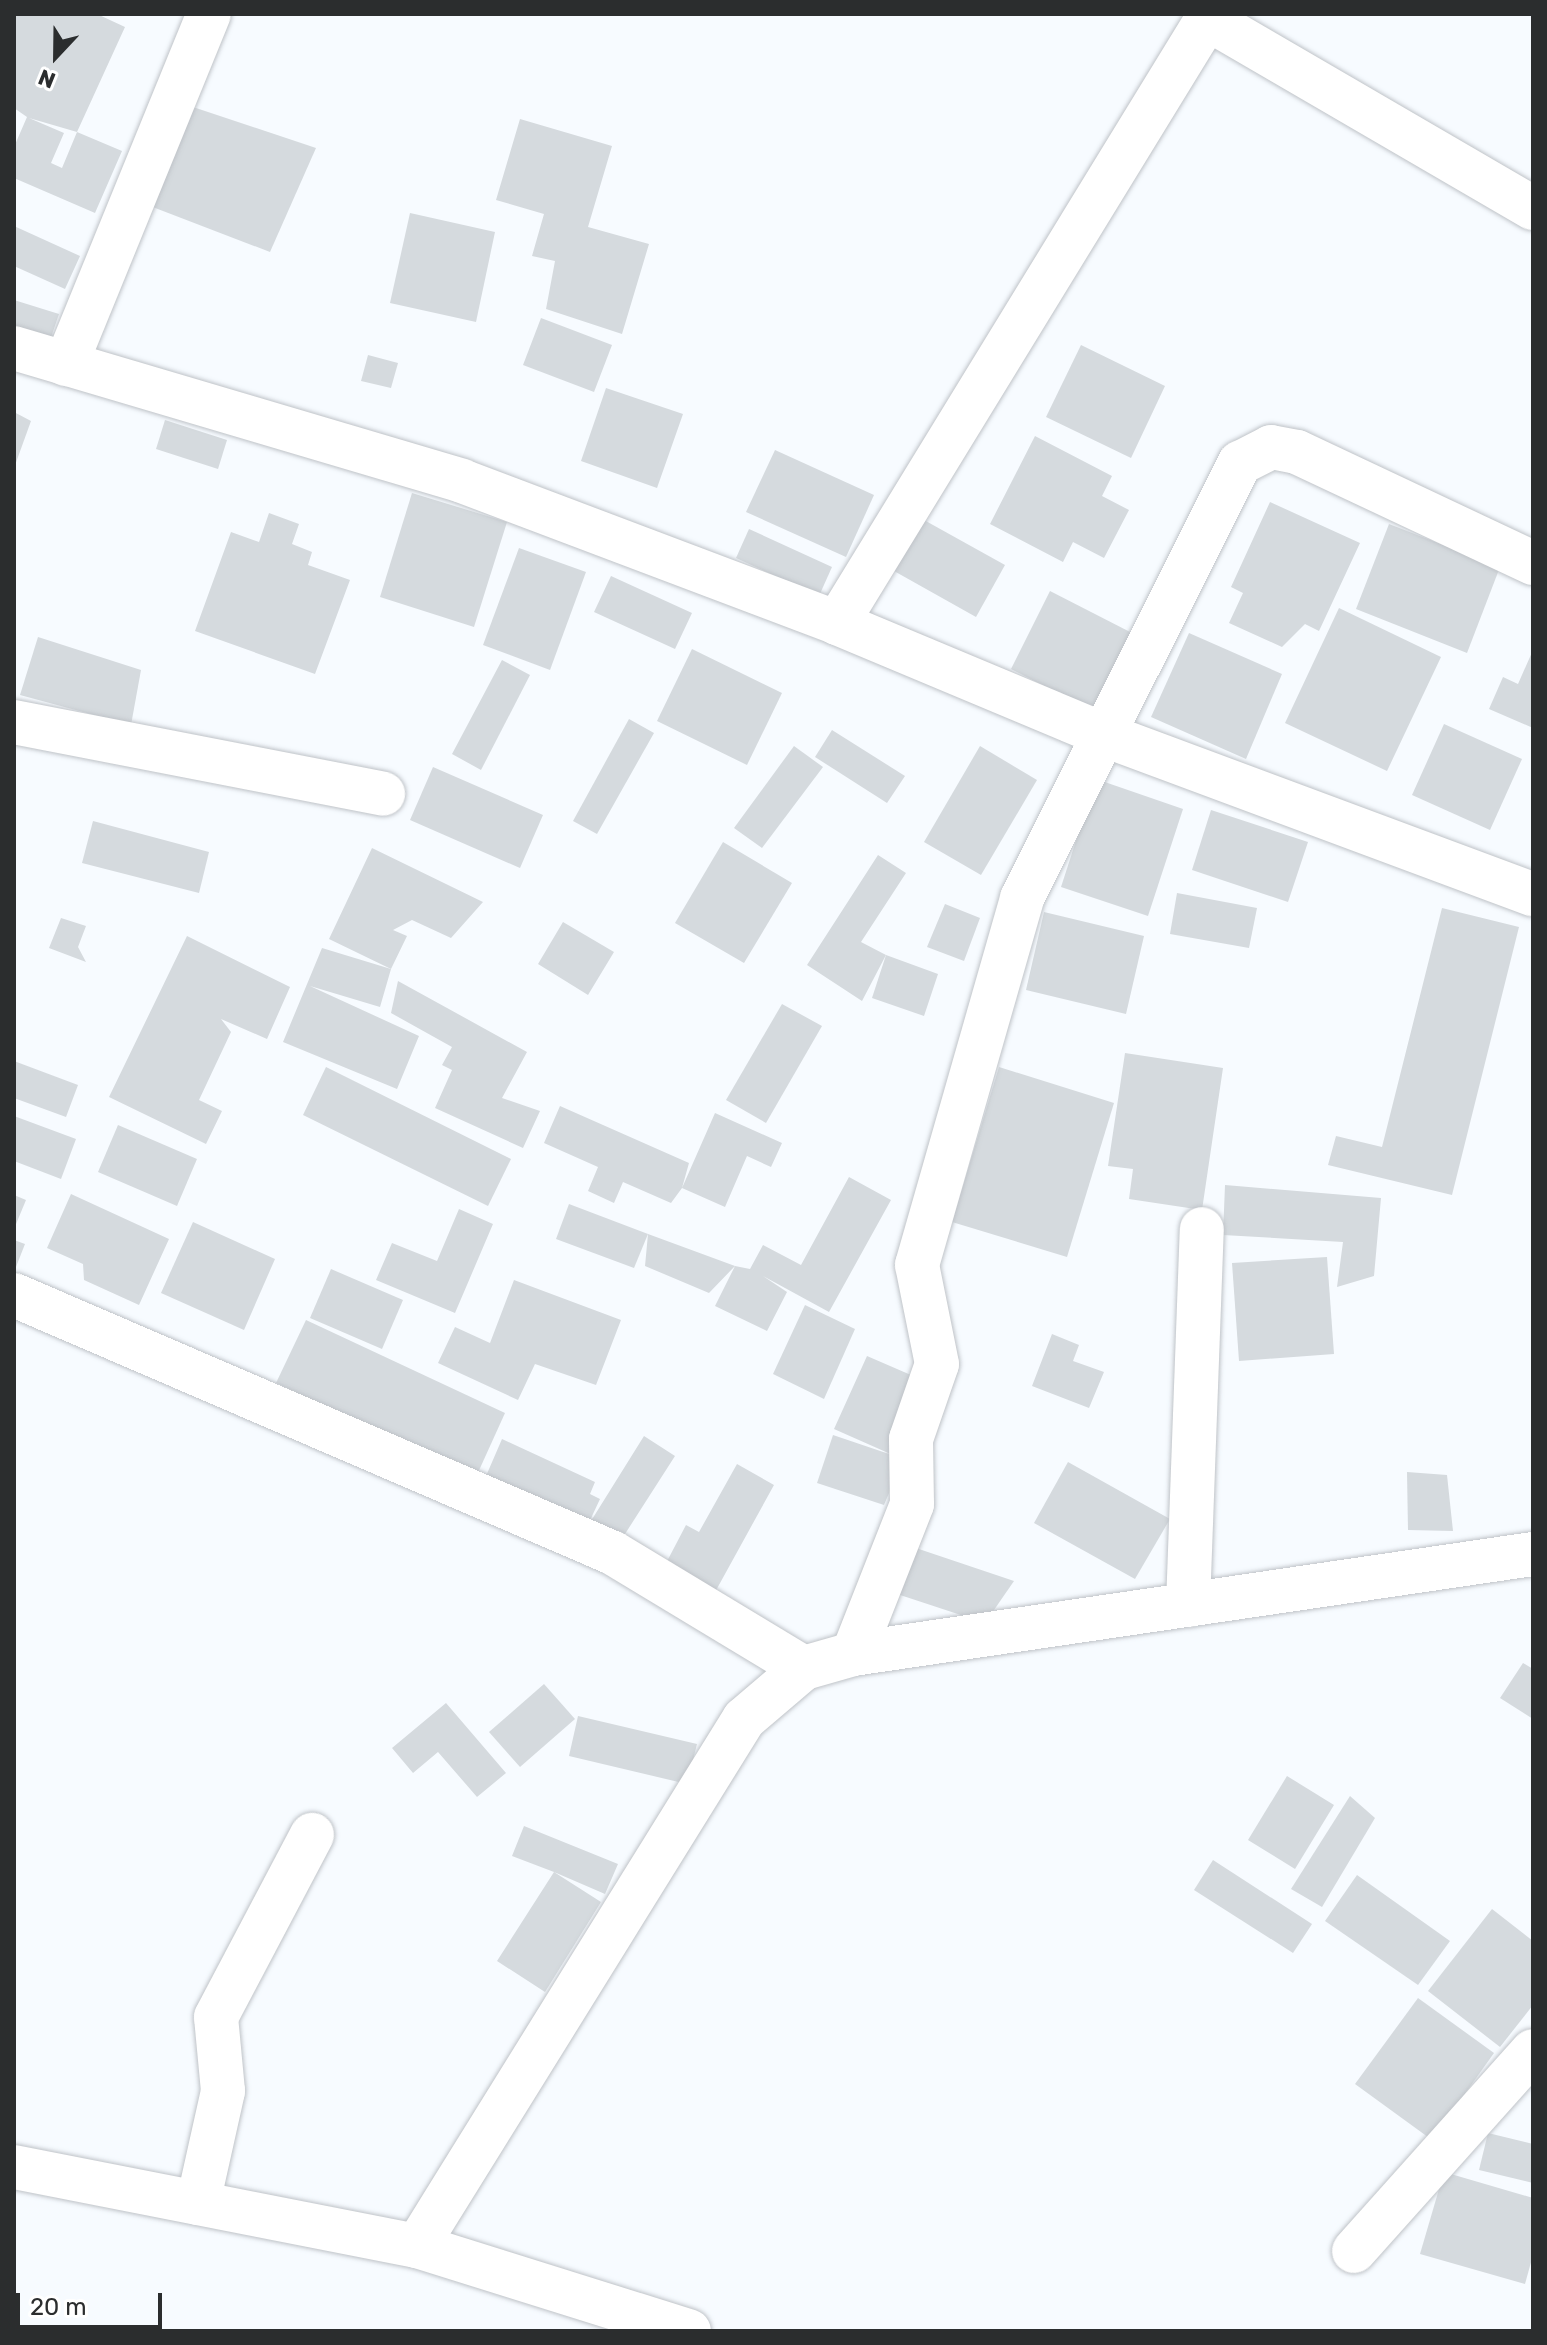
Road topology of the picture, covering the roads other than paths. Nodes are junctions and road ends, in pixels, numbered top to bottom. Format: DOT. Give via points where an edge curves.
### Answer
graph roads {
  1 [pos="209,14"];
  2 [pos="1209,17"];
  3 [pos="1533,208"];
  4 [pos="14,348"];
  5 [pos="66,364"];
  6 [pos="1533,563"];
  7 [pos="837,623"];
  8 [pos="14,722"];
  9 [pos="1102,734"];
  10 [pos="383,794"];
  11 [pos="1533,894"];
  12 [pos="1202,1229"];
  13 [pos="14,1295"];
  14 [pos="1533,1554"];
  15 [pos="1188,1605"];
  16 [pos="853,1654"];
  17 [pos="804,1668"];
  18 [pos="312,1835"];
  19 [pos="1533,2051"];
  20 [pos="14,2167"];
  21 [pos="198,2203"];
  22 [pos="417,2246"];
  23 [pos="1354,2251"];
  24 [pos="689,2331"];
  1 -- 5 [label="street"];
  2 -- 3 [label="street"];
  2 -- 7 [label="street"];
  4 -- 5 [label="street"];
  5 -- 7 [label="street" via="462,481"];
  6 -- 9 [label="street" via="1297,452 1254,451 1240,463"];
  7 -- 9 [label="street"];
  8 -- 10 [label="street"];
  9 -- 11 [label="street"];
  9 -- 16 [label="street" via="1022,898 917,1265 937,1364 934,1385 911,1439 912,1504 901,1543"];
  12 -- 15 [label="street"];
  13 -- 17 [label="street" via="613,1553"];
  14 -- 15 [label="street"];
  15 -- 16 [label="street"];
  16 -- 17 [label="street"];
  17 -- 22 [label="street" via="744,1719"];
  18 -- 21 [label="street" via="216,2017 223,2091"];
  19 -- 23 [label="street"];
  20 -- 21 [label="street"];
  21 -- 22 [label="street"];
  22 -- 24 [label="street"];
}
